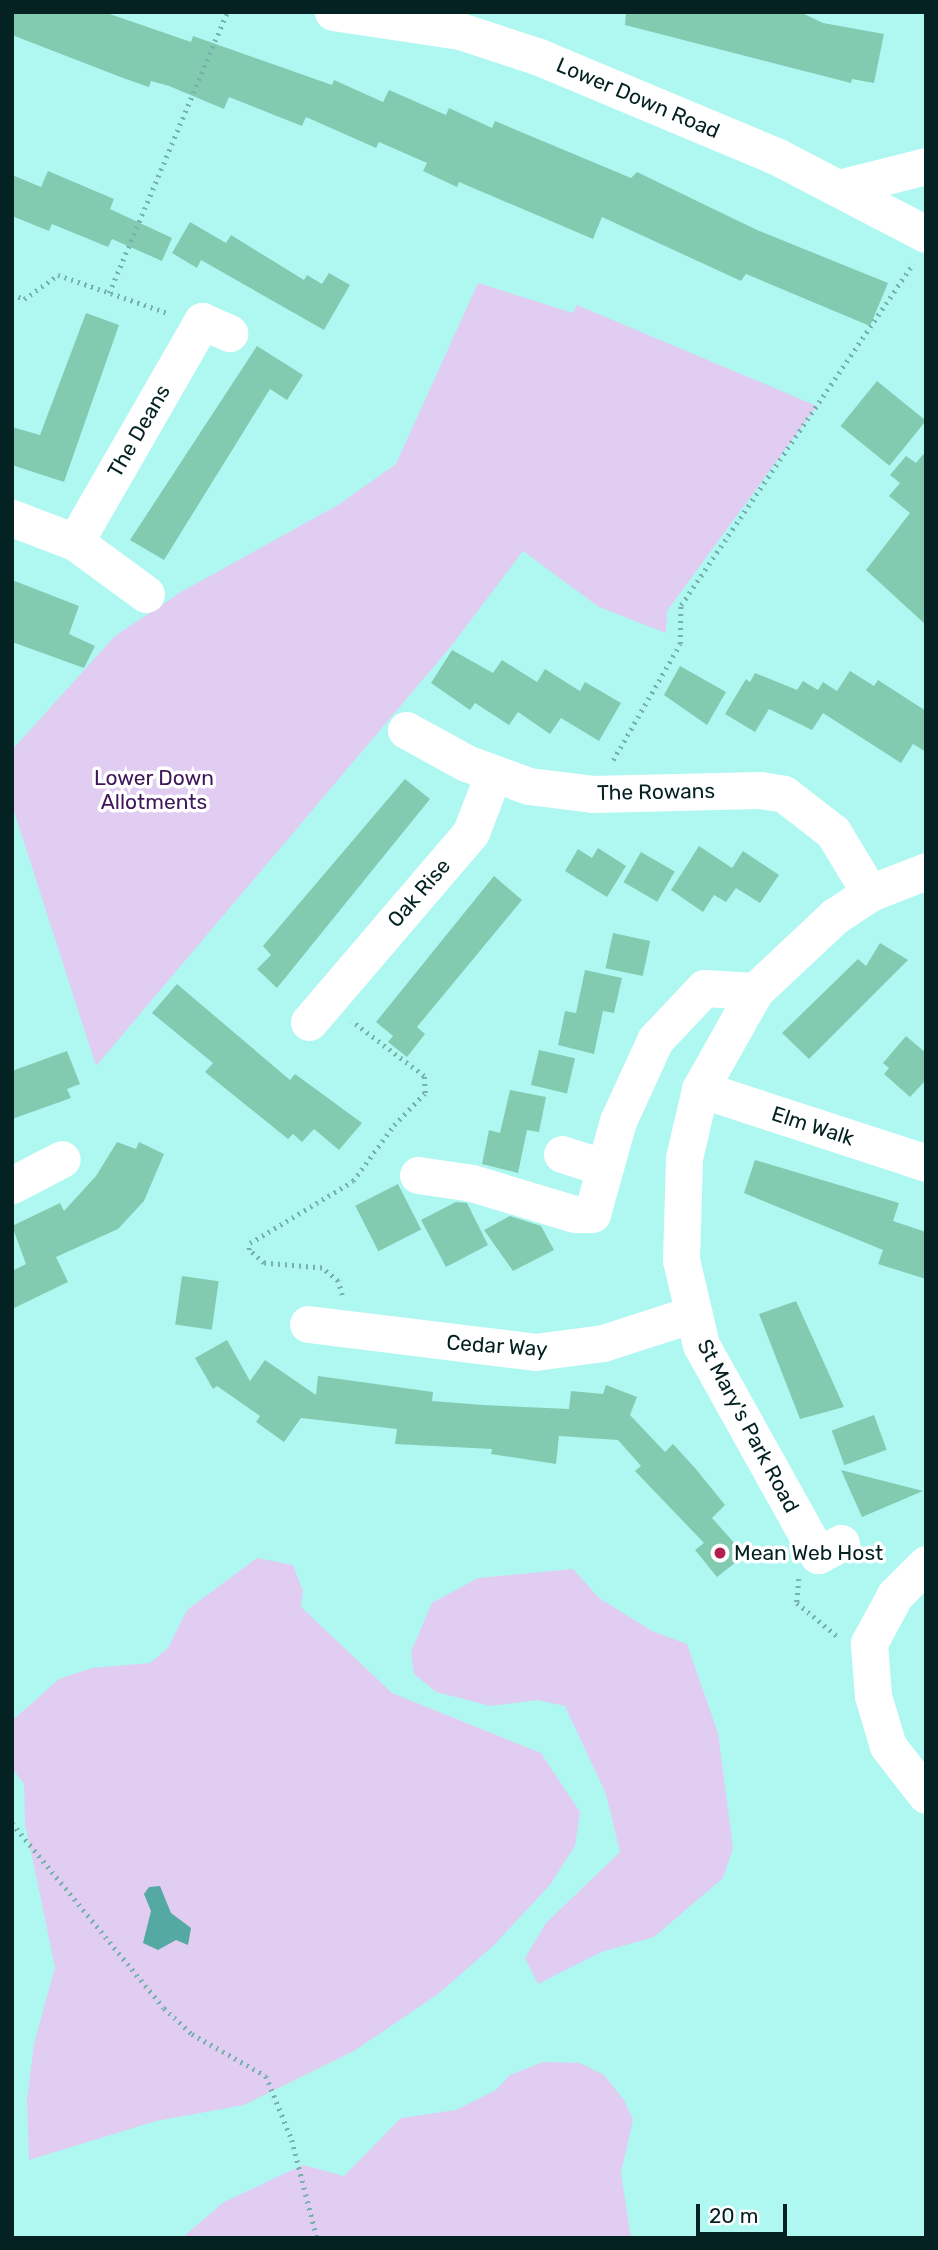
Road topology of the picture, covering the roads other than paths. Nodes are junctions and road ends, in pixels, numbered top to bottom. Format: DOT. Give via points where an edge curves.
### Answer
graph roads {
  1 [pos="333,12"];
  2 [pos="926,166"];
  3 [pos="843,187"];
  4 [pos="922,244"];
  5 [pos="203,322"];
  6 [pos="12,518"];
  7 [pos="75,542"];
  8 [pos="146,594"];
  9 [pos="406,730"];
  10 [pos="493,775"];
  11 [pos="926,871"];
  12 [pos="870,893"];
  13 [pos="755,991"];
  14 [pos="328,1013"];
  15 [pos="700,1089"];
  16 [pos="562,1154"];
  17 [pos="926,1163"];
  18 [pos="605,1168"];
  19 [pos="418,1175"];
  20 [pos="693,1314"];
  21 [pos="330,1317"];
  22 [pos="830,1549"];
  23 [pos="926,1564"];
  24 [pos="926,1795"];
  1 -- 3 [label="street, Lower Down Road" via="460,31 512,47"];
  2 -- 3 [label="street"];
  3 -- 4 [label="street, Lower Down Road"];
  5 -- 7 [label="street, The Deans"];
  6 -- 7 [label="street"];
  7 -- 8 [label="street"];
  9 -- 10 [label="street, The Rowans"];
  10 -- 12 [label="street, The Rowans" via="593,794 760,790 785,794 833,832"];
  10 -- 14 [label="street, Oak Rise" via="471,832"];
  11 -- 12 [label="street, St Mary's Park Road"];
  12 -- 13 [label="street, St Mary's Park Road" via="817,930"];
  13 -- 15 [label="street, St Mary's Park Road"];
  13 -- 18 [label="street" via="714,986 691,997 649,1051 618,1121"];
  15 -- 17 [label="street, Elm Walk"];
  15 -- 20 [label="street, St Mary's Park Road" via="684,1158 679,1213"];
  16 -- 18 [label="street"];
  18 -- 19 [label="street" via="592,1214 575,1214 472,1183"];
  20 -- 21 [label="street, Cedar Way" via="603,1343 535,1352"];
  20 -- 22 [label="street, St Mary's Park Road" via="716,1377"];
  23 -- 24 [label="street" via="895,1595 869,1643 873,1696 888,1746"];
}
